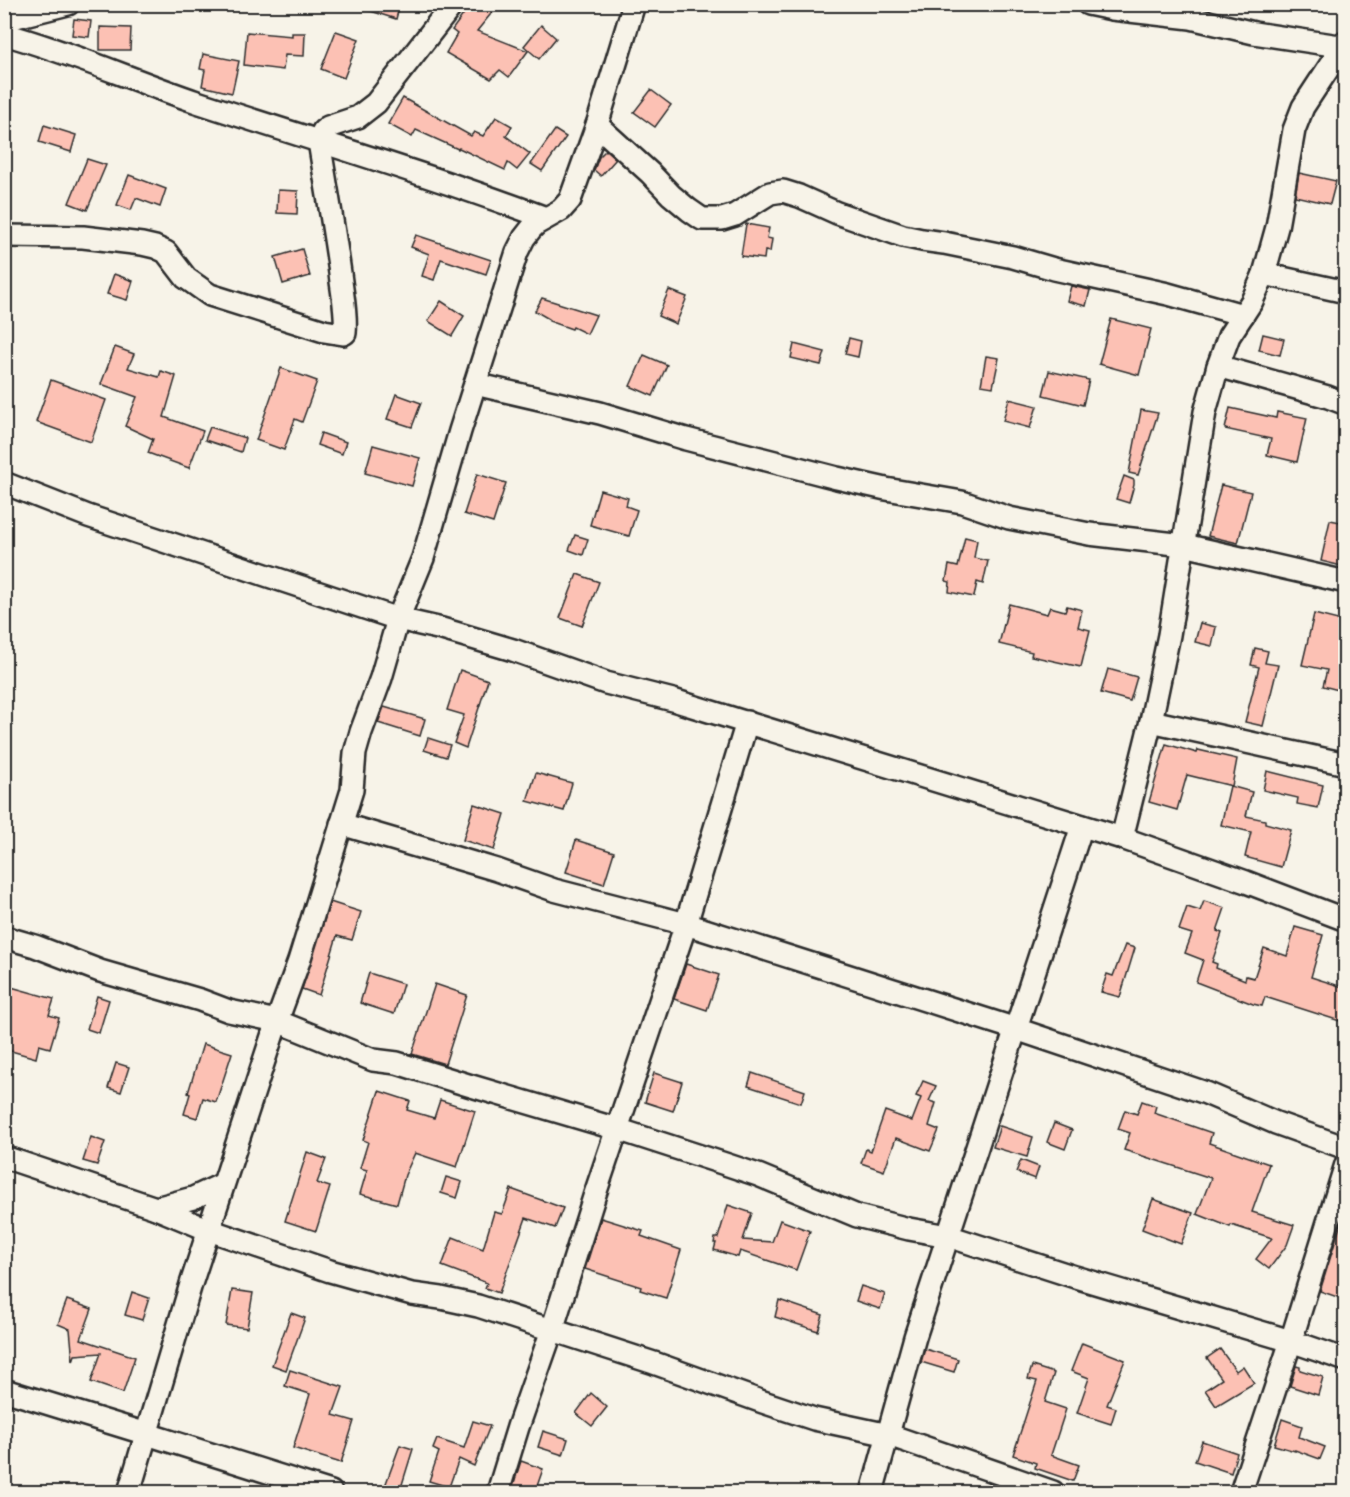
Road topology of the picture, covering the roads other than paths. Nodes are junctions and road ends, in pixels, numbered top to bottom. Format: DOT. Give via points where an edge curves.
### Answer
graph roads {
  1 [pos="68,4"];
  2 [pos="453,4"];
  3 [pos="634,4"];
  4 [pos="1088,4"];
  5 [pos="4,20"];
  6 [pos="4,34"];
  7 [pos="1345,45"];
  8 [pos="597,125"];
  9 [pos="319,141"];
  10 [pos="546,218"];
  11 [pos="4,236"];
  12 [pos="1264,274"];
  13 [pos="1346,292"];
  14 [pos="1243,315"];
  15 [pos="1218,366"];
  16 [pos="475,384"];
  17 [pos="1346,404"];
  18 [pos="4,483"];
  19 [pos="1184,545"];
  20 [pos="1346,582"];
  21 [pos="398,619"];
  22 [pos="1151,721"];
  23 [pos="747,722"];
  24 [pos="1346,764"];
  25 [pos="341,824"];
  26 [pos="1082,826"];
  27 [pos="1122,838"];
  28 [pos="1346,920"];
  29 [pos="686,924"];
  30 [pos="4,937"];
  31 [pos="277,1021"];
  32 [pos="1016,1029"];
  33 [pos="617,1129"];
  34 [pos="1346,1148"];
  35 [pos="4,1157"];
  36 [pos="1346,1164"];
  37 [pos="224,1184"];
  38 [pos="156,1208"];
  39 [pos="209,1230"];
  40 [pos="948,1236"];
  41 [pos="552,1330"];
  42 [pos="1291,1341"];
  43 [pos="1346,1360"];
  44 [pos="4,1390"];
  45 [pos="147,1434"];
  46 [pos="889,1435"];
  47 [pos="300,1488"];
  48 [pos="129,1492"];
  49 [pos="331,1492"];
  50 [pos="498,1492"];
  51 [pos="872,1492"];
  52 [pos="1053,1492"];
  53 [pos="1241,1492"];
  1 -- 5 [label="street"];
  2 -- 9 [label="street" via="376,103 358,117 328,127"];
  3 -- 8 [label="street"];
  4 -- 7 [label="street"];
  6 -- 9 [label="street"];
  7 -- 12 [label="street" via="1303,107 1294,130 1277,227"];
  8 -- 10 [label="street" via="570,200"];
  8 -- 14 [label="street" via="702,219 735,215 770,193 783,191 903,236 1013,257"];
  9 -- 10 [label="street"];
  9 -- 11 [label="street" via="343,298 343,334 210,295 186,278 166,252 154,247 83,237"];
  10 -- 16 [label="street" via="531,229 517,252"];
  12 -- 13 [label="street"];
  12 -- 14 [label="street"];
  14 -- 15 [label="street" via="1229,336"];
  15 -- 17 [label="street"];
  15 -- 19 [label="street" via="1205,412"];
  16 -- 19 [label="street" via="600,413 837,478 962,502 1009,518 1089,534"];
  16 -- 21 [label="street" via="423,558"];
  18 -- 21 [label="street" via="88,516"];
  19 -- 20 [label="street"];
  19 -- 22 [label="street"];
  21 -- 23 [label="street"];
  21 -- 25 [label="street" via="355,753 352,790"];
  22 -- 24 [label="street"];
  22 -- 27 [label="street"];
  23 -- 26 [label="street"];
  23 -- 29 [label="street"];
  25 -- 29 [label="street" via="554,890"];
  25 -- 31 [label="street"];
  26 -- 27 [label="street"];
  26 -- 32 [label="street"];
  27 -- 28 [label="street"];
  29 -- 32 [label="street"];
  29 -- 33 [label="street"];
  30 -- 31 [label="street" via="229,1011"];
  31 -- 33 [label="street" via="373,1060 397,1063"];
  31 -- 37 [label="street"];
  32 -- 34 [label="street" via="1206,1093"];
  32 -- 40 [label="street"];
  33 -- 40 [label="street" via="758,1175 857,1216"];
  33 -- 41 [label="street"];
  35 -- 38 [label="street"];
  36 -- 42 [label="street"];
  37 -- 38 [label="street"];
  37 -- 39 [label="street"];
  38 -- 39 [label="street"];
  39 -- 41 [label="street" via="330,1271 412,1294 478,1306"];
  39 -- 45 [label="street"];
  40 -- 42 [label="street"];
  40 -- 46 [label="street"];
  41 -- 46 [label="street" via="814,1419"];
  41 -- 50 [label="street"];
  42 -- 43 [label="street"];
  42 -- 53 [label="street"];
  44 -- 45 [label="street"];
  45 -- 47 [label="street"];
  45 -- 48 [label="street"];
  46 -- 51 [label="street"];
  46 -- 52 [label="street"];
  47 -- 49 [label="street"];
}
